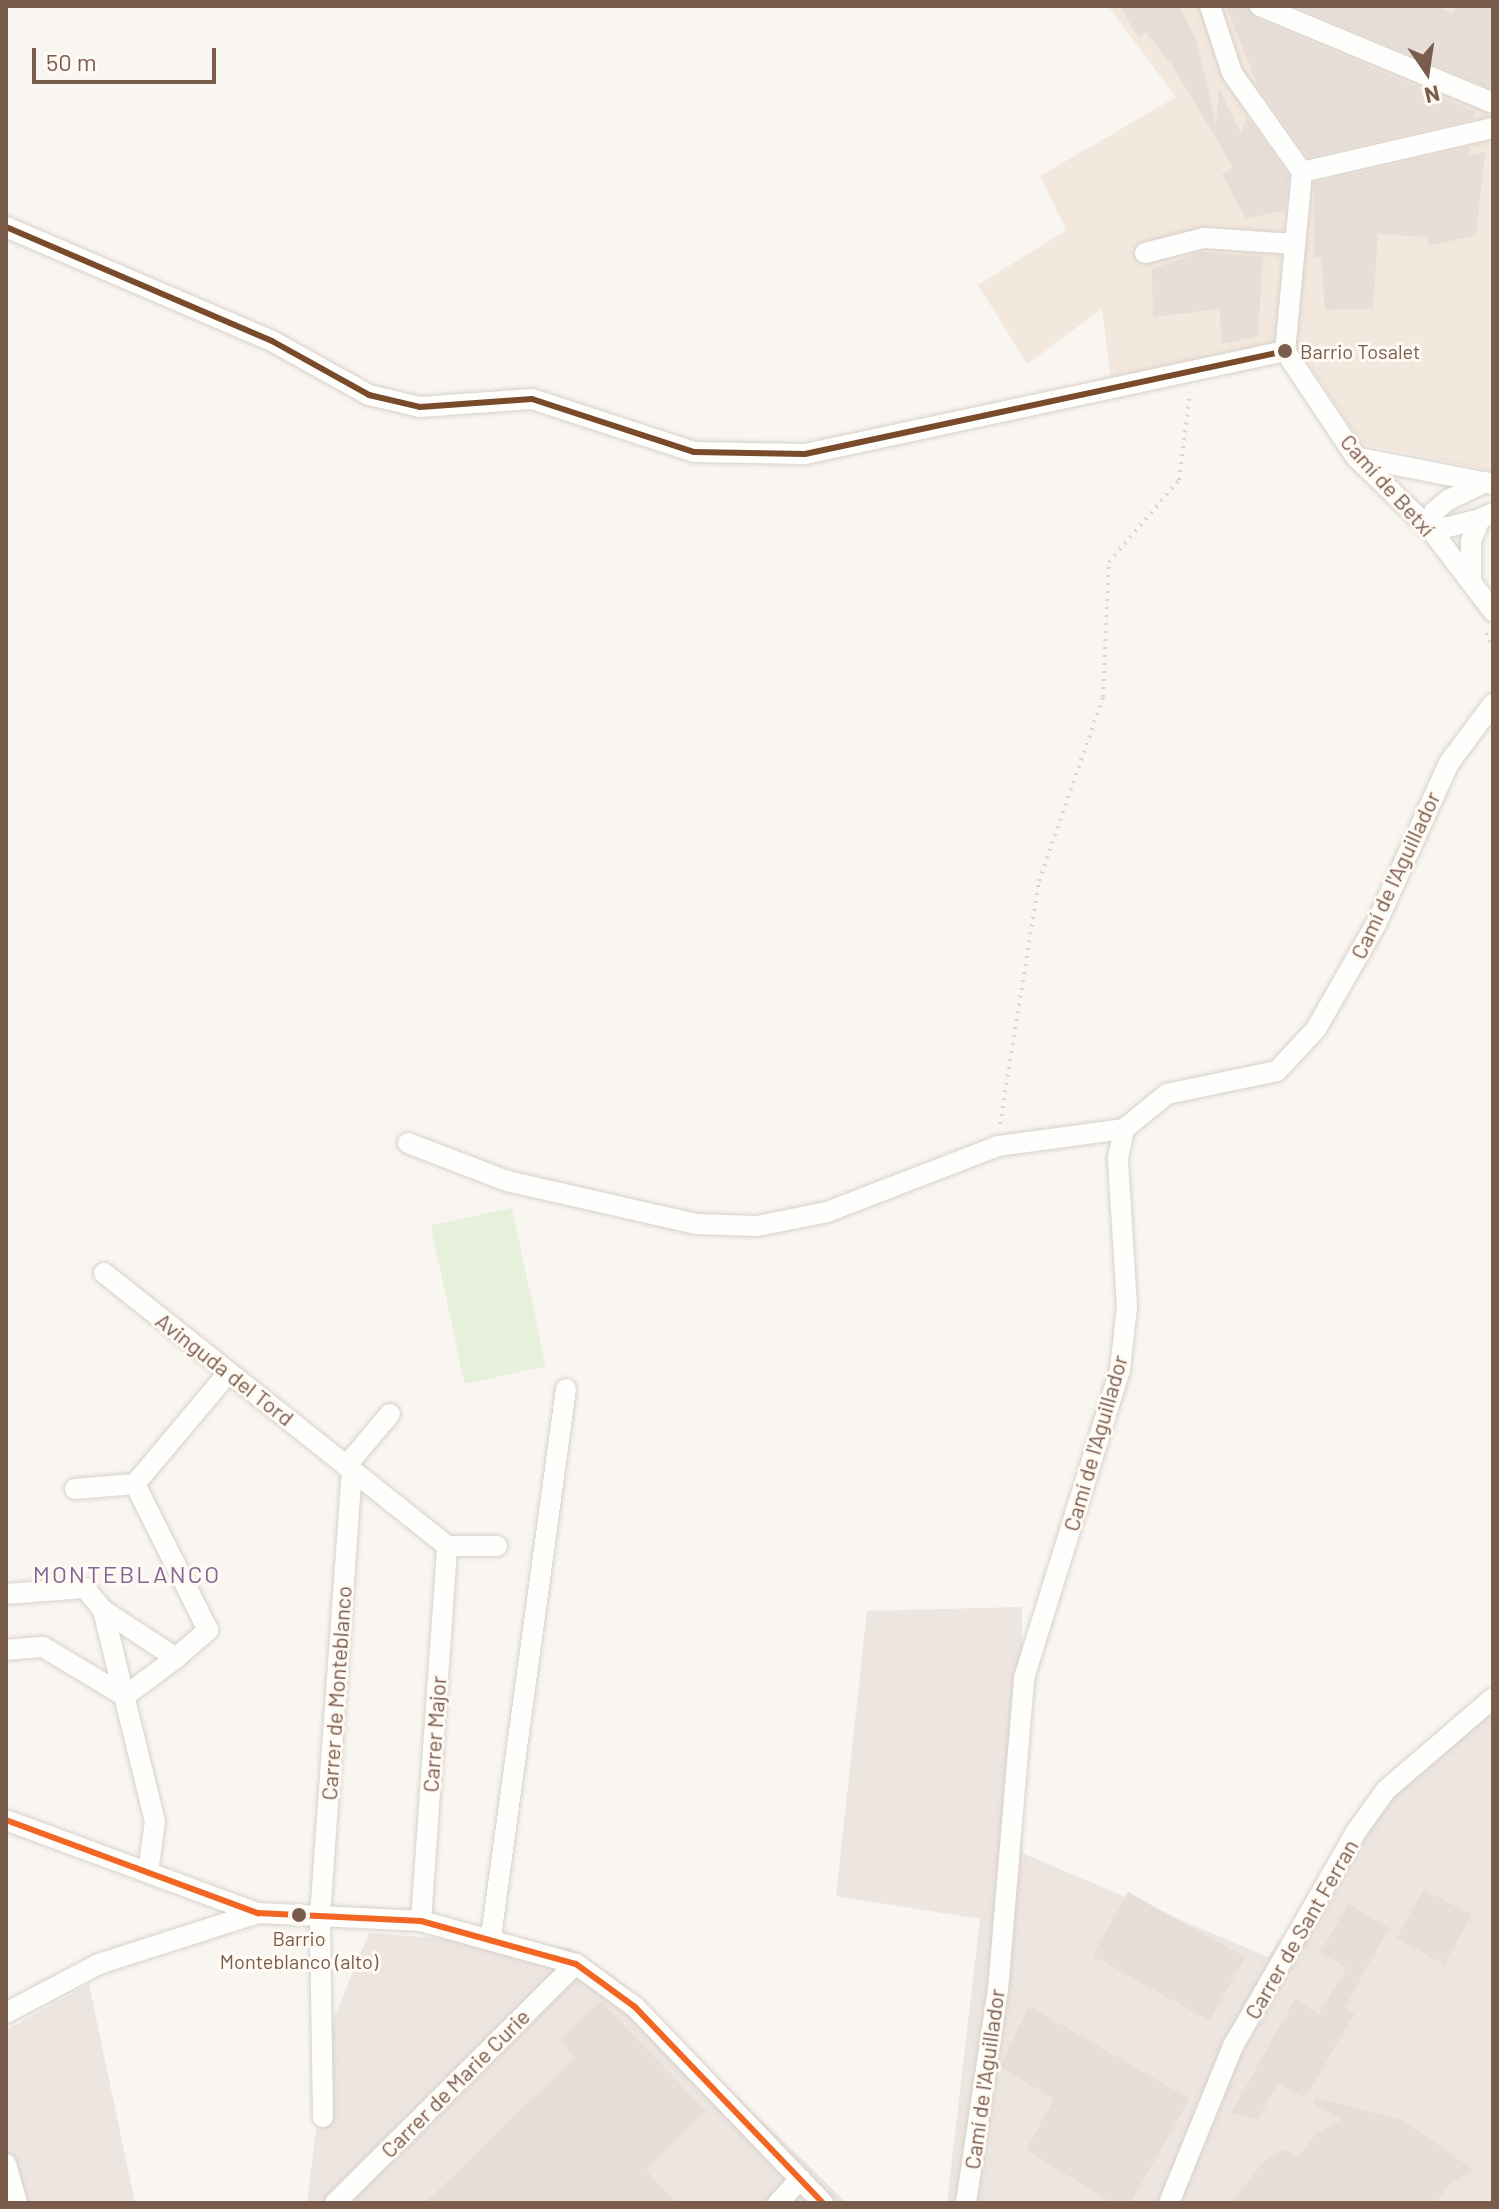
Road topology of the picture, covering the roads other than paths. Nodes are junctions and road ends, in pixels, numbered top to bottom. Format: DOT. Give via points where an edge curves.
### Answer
graph roads {
  1 [pos="1210,6"];
  2 [pos="1260,6"];
  3 [pos="1493,103"];
  4 [pos="1493,128"];
  5 [pos="1302,172"];
  6 [pos="6,227"];
  7 [pos="1295,244"];
  8 [pos="1145,253"];
  9 [pos="1285,351"];
  10 [pos="1356,457"];
  11 [pos="1489,483"];
  12 [pos="1487,516"];
  13 [pos="1432,531"];
  14 [pos="1471,579"];
  15 [pos="1493,611"];
  16 [pos="1493,704"];
  17 [pos="1124,1129"];
  18 [pos="408,1143"];
  19 [pos="104,1273"];
  20 [pos="229,1372"];
  21 [pos="566,1389"];
  22 [pos="390,1414"];
  23 [pos="349,1468"];
  24 [pos="135,1484"];
  25 [pos="75,1489"];
  26 [pos="447,1546"];
  27 [pos="497,1546"];
  28 [pos="6,1594"];
  29 [pos="103,1610"];
  30 [pos="6,1650"];
  31 [pos="176,1658"];
  32 [pos="125,1696"];
  33 [pos="1493,1698"];
  34 [pos="6,1820"];
  35 [pos="148,1873"];
  36 [pos="258,1913"];
  37 [pos="320,1916"];
  38 [pos="421,1921"];
  39 [pos="491,1937"];
  40 [pos="576,1964"];
  41 [pos="6,2013"];
  42 [pos="323,2117"];
  43 [pos="6,2164"];
  44 [pos="800,2179"];
  45 [pos="17,2203"];
  46 [pos="335,2203"];
  47 [pos="778,2203"];
  48 [pos="823,2203"];
  49 [pos="966,2203"];
  50 [pos="1169,2203"];
  1 -- 5 [label="street" via="1232,73"];
  2 -- 3 [label="street"];
  4 -- 5 [label="street"];
  5 -- 7 [label="street"];
  6 -- 9 [label="street" via="272,341 369,395 420,407 532,399 694,452 805,454"];
  7 -- 8 [label="street" via="1204,238"];
  7 -- 9 [label="street"];
  9 -- 10 [label="street, Camí de Betxí"];
  10 -- 11 [label="street"];
  10 -- 13 [label="street, Camí de Betxí"];
  11 -- 13 [label="street" via="1441,506"];
  12 -- 13 [label="street"];
  12 -- 14 [label="street"];
  13 -- 14 [label="street, Camí de Betxí"];
  14 -- 15 [label="street, Camí de Betxí"];
  16 -- 17 [label="street, Camí de l'Aguillador" via="1449,763 1376,924 1316,1029 1277,1071 1167,1094"];
  17 -- 18 [label="street" via="998,1146 827,1212 757,1226 696,1224 507,1181"];
  17 -- 49 [label="street, Camí de l'Aguillador" via="1118,1158 1127,1307 1120,1369 1024,1678 998,1990"];
  19 -- 20 [label="street, Avinguda del Tord"];
  20 -- 23 [label="street, Avinguda del Tord"];
  20 -- 24 [label="street"];
  21 -- 39 [label="street"];
  22 -- 23 [label="street"];
  23 -- 26 [label="street"];
  23 -- 37 [label="street, Carrer de Monteblanco"];
  24 -- 25 [label="street"];
  24 -- 31 [label="street" via="208,1630"];
  26 -- 27 [label="street"];
  26 -- 38 [label="street, Carrer Major"];
  28 -- 29 [label="street" via="85,1588"];
  29 -- 31 [label="street"];
  29 -- 32 [label="street"];
  30 -- 32 [label="street" via="43,1647"];
  31 -- 32 [label="street"];
  32 -- 35 [label="street" via="155,1821"];
  33 -- 50 [label="street, Carrer de Sant Ferran" via="1386,1790 1358,1829 1233,2046"];
  34 -- 35 [label="street"];
  35 -- 36 [label="street"];
  36 -- 37 [label="street"];
  36 -- 41 [label="street" via="99,1964"];
  37 -- 38 [label="street"];
  37 -- 42 [label="street, Carrer de Monteblanco"];
  38 -- 39 [label="street"];
  39 -- 40 [label="street"];
  40 -- 44 [label="street" via="635,2007"];
  40 -- 46 [label="street, Carrer de Marie Curie"];
  43 -- 45 [label="street"];
  44 -- 47 [label="street"];
  44 -- 48 [label="street"];
}
